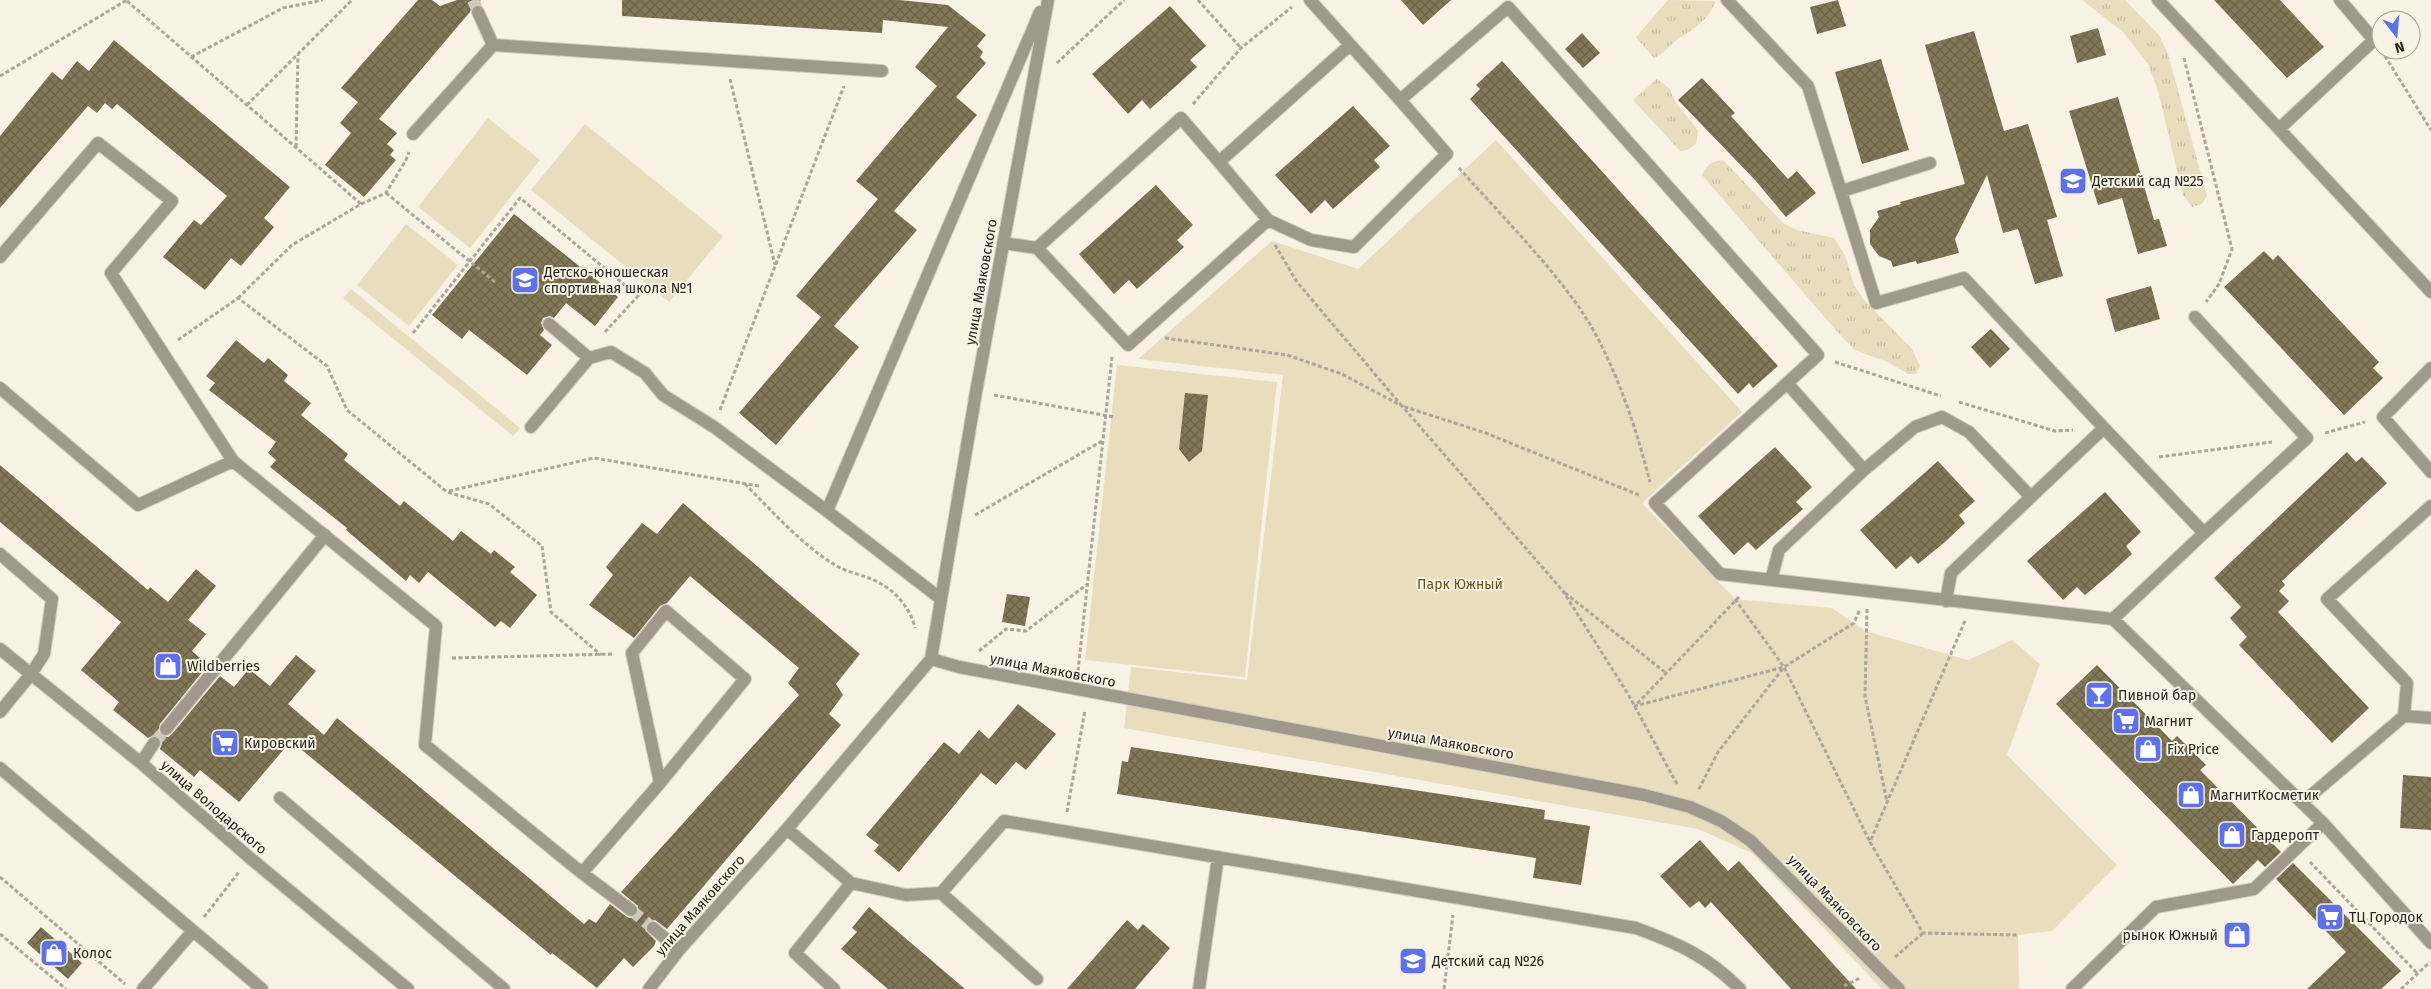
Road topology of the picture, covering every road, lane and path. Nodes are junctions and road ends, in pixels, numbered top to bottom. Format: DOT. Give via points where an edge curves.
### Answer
graph roads {
  1 [pos="127,0"];
  2 [pos="323,0"];
  3 [pos="352,0"];
  4 [pos="1046,0"];
  5 [pos="1124,0"];
  6 [pos="1198,0"];
  7 [pos="1310,0"];
  8 [pos="1727,0"];
  9 [pos="2158,0"];
  10 [pos="2340,0"];
  11 [pos="1513,3"];
  12 [pos="1293,6"];
  13 [pos="478,12"];
  14 [pos="2371,36"];
  15 [pos="2371,43"];
  16 [pos="1350,45"];
  17 [pos="493,46"];
  18 [pos="1241,48"];
  19 [pos="298,55"];
  20 [pos="2183,55"];
  21 [pos="192,57"];
  22 [pos="2387,60"];
  23 [pos="726,61"];
  24 [pos="850,69"];
  25 [pos="882,71"];
  26 [pos="0,76"];
  27 [pos="1032,87"];
  28 [pos="1400,100"];
  29 [pos="247,106"];
  30 [pos="1181,118"];
  31 [pos="2279,129"];
  32 [pos="2431,130"];
  33 [pos="414,134"];
  34 [pos="296,148"];
  35 [pos="1447,154"];
  36 [pos="1219,162"];
  37 [pos="1930,163"];
  38 [pos="1842,191"];
  39 [pos="386,193"];
  40 [pos="361,204"];
  41 [pos="1268,220"];
  42 [pos="1003,243"];
  43 [pos="1037,248"];
  44 [pos="0,257"];
  45 [pos="470,261"];
  46 [pos="775,266"];
  47 [pos="495,282"];
  48 [pos="2431,292"];
  49 [pos="238,298"];
  50 [pos="2195,317"];
  51 [pos="549,324"];
  52 [pos="1114,330"];
  53 [pos="413,334"];
  54 [pos="1139,335"];
  55 [pos="162,352"];
  56 [pos="1818,355"];
  57 [pos="587,356"];
  58 [pos="2431,368"];
  59 [pos="1787,383"];
  60 [pos="0,388"];
  61 [pos="976,392"];
  62 [pos="1943,397"];
  63 [pos="1952,400"];
  64 [pos="1402,406"];
  65 [pos="1105,415"];
  66 [pos="1114,417"];
  67 [pos="2383,417"];
  68 [pos="531,426"];
  69 [pos="714,427"];
  70 [pos="2104,428"];
  71 [pos="2307,438"];
  72 [pos="1102,441"];
  73 [pos="2134,460"];
  74 [pos="233,461"];
  75 [pos="1864,470"];
  76 [pos="2431,472"];
  77 [pos="744,484"];
  78 [pos="761,486"];
  79 [pos="446,492"];
  80 [pos="2031,496"];
  81 [pos="1655,503"];
  82 [pos="2431,506"];
  83 [pos="827,511"];
  84 [pos="953,527"];
  85 [pos="2204,532"];
  86 [pos="325,535"];
  87 [pos="0,554"];
  88 [pos="1771,580"];
  89 [pos="1087,585"];
  90 [pos="1563,591"];
  91 [pos="1868,592"];
  92 [pos="1742,595"];
  93 [pos="941,599"];
  94 [pos="1734,599"];
  95 [pos="1946,601"];
  96 [pos="1972,604"];
  97 [pos="2113,619"];
  98 [pos="0,649"];
  99 [pos="632,653"];
  100 [pos="601,655"];
  101 [pos="432,658"];
  102 [pos="931,659"];
  103 [pos="959,667"];
  104 [pos="1784,667"];
  105 [pos="1666,673"];
  106 [pos="31,674"];
  107 [pos="1082,690"];
  108 [pos="1635,706"];
  109 [pos="0,712"];
  110 [pos="2404,716"];
  111 [pos="2431,718"];
  112 [pos="166,730"];
  113 [pos="154,744"];
  114 [pos="141,763"];
  115 [pos="0,768"];
  116 [pos="660,783"];
  117 [pos="280,798"];
  118 [pos="1887,802"];
  119 [pos="2302,803"];
  120 [pos="1690,807"];
  121 [pos="2323,823"];
  122 [pos="787,829"];
  123 [pos="1064,830"];
  124 [pos="1870,842"];
  125 [pos="2296,848"];
  126 [pos="1218,857"];
  127 [pos="250,858"];
  128 [pos="582,874"];
  129 [pos="0,877"];
  130 [pos="851,882"];
  131 [pos="941,893"];
  132 [pos="1456,897"];
  133 [pos="631,910"];
  134 [pos="652,928"];
  135 [pos="193,931"];
  136 [pos="1923,932"];
  137 [pos="0,934"];
  138 [pos="2018,935"];
  139 [pos="2431,943"];
  140 [pos="679,950"];
  141 [pos="2431,960"];
  142 [pos="1879,970"];
  143 [pos="2417,973"];
  144 [pos="1037,979"];
  145 [pos="66,989"];
  146 [pos="131,989"];
  147 [pos="143,989"];
  148 [pos="262,989"];
  149 [pos="408,989"];
  150 [pos="504,989"];
  151 [pos="649,989"];
  152 [pos="834,989"];
  153 [pos="1199,989"];
  154 [pos="1444,989"];
  155 [pos="1740,989"];
  156 [pos="1899,989"];
  157 [pos="2072,989"];
  158 [pos="2401,989"];
  1 -- 21 [label="path"];
  1 -- 26 [label="path"];
  2 -- 21 [label="path" via="283,8"];
  3 -- 19 [label="path"];
  4 -- 27 [label="street, улица Маяковского"];
  4 -- 83 [label="street"];
  5 -- 27 [label="path"];
  6 -- 18 [label="path"];
  7 -- 16 [label="street"];
  8 -- 38 [label="street" via="1808,86"];
  9 -- 31 [label="street"];
  10 -- 14 [label="street"];
  11 -- 28 [label="street"];
  11 -- 56 [label="street"];
  12 -- 18 [label="path"];
  13 -- 17 [label="street"];
  15 -- 31 [label="street"];
  16 -- 28 [label="street"];
  16 -- 36 [label="street"];
  17 -- 23 [label="street"];
  17 -- 33 [label="street"];
  18 -- 30 [label="path"];
  19 -- 29 [label="path"];
  19 -- 34 [label="path"];
  20 -- 50 [label="path" via="2232,249 2219,284"];
  21 -- 29 [label="path"];
  22 -- 32 [label="path"];
  23 -- 24 [label="street"];
  23 -- 46 [label="path"];
  24 -- 25 [label="street"];
  24 -- 46 [label="path"];
  27 -- 42 [label="street, улица Маяковского"];
  28 -- 35 [label="street"];
  29 -- 34 [label="path"];
  30 -- 36 [label="street"];
  30 -- 43 [label="street"];
  31 -- 48 [label="street"];
  33 -- 39 [label="path" via="406,160"];
  34 -- 40 [label="path"];
  35 -- 41 [label="street" via="1354,247 1311,240"];
  35 -- 81 [label="path" via="1577,305 1601,348 1635,426"];
  36 -- 41 [label="street"];
  37 -- 38 [label="street"];
  38 -- 70 [label="street" via="1876,303 1964,278"];
  39 -- 40 [label="path"];
  39 -- 45 [label="path"];
  40 -- 49 [label="path" via="292,245"];
  41 -- 54 [label="street"];
  41 -- 64 [label="path" via="1272,241 1296,282"];
  42 -- 43 [label="street"];
  42 -- 61 [label="street, улица Маяковского"];
  43 -- 52 [label="street"];
  44 -- 55 [label="street" via="98,143 172,201 111,273"];
  45 -- 47 [label="path"];
  45 -- 53 [label="path"];
  45 -- 57 [label="path" via="520,198 638,296"];
  46 -- 69 [label="path"];
  49 -- 55 [label="path"];
  49 -- 79 [label="path" via="327,366 347,410"];
  50 -- 71 [label="street"];
  51 -- 57 [label="street"];
  52 -- 54 [label="street" via="1128,345"];
  52 -- 65 [label="path"];
  54 -- 64 [label="path" via="1287,355 1342,374"];
  55 -- 74 [label="street"];
  56 -- 59 [label="street"];
  56 -- 62 [label="path"];
  57 -- 68 [label="street"];
  57 -- 69 [label="street" via="611,352 644,373 663,395"];
  58 -- 67 [label="street"];
  59 -- 75 [label="street"];
  59 -- 81 [label="street"];
  60 -- 74 [label="street" via="138,505"];
  61 -- 65 [label="path"];
  61 -- 84 [label="street, улица Маяковского"];
  63 -- 70 [label="path" via="2055,431"];
  64 -- 81 [label="path" via="1483,432 1623,487"];
  64 -- 90 [label="path"];
  65 -- 66 [label="path"];
  65 -- 72 [label="path"];
  67 -- 71 [label="path"];
  67 -- 76 [label="street"];
  69 -- 83 [label="street"];
  70 -- 73 [label="street"];
  70 -- 80 [label="street"];
  71 -- 73 [label="path"];
  71 -- 85 [label="street"];
  72 -- 84 [label="path"];
  72 -- 89 [label="path"];
  73 -- 85 [label="street"];
  74 -- 86 [label="street"];
  75 -- 80 [label="street" via="1915,428 1942,417 1969,432"];
  75 -- 88 [label="street" via="1779,550"];
  77 -- 78 [label="path"];
  77 -- 79 [label="path" via="594,458"];
  77 -- 102 [label="path" via="793,532 836,566 874,580 900,598 913,619 918,642"];
  79 -- 100 [label="path" via="489,504 542,546 551,612"];
  80 -- 95 [label="street" via="1951,573"];
  81 -- 88 [label="street" via="1720,574"];
  82 -- 110 [label="street" via="2327,599 2407,683"];
  83 -- 93 [label="street"];
  84 -- 93 [label="street, улица Маяковского"];
  85 -- 97 [label="street"];
  86 -- 101 [label="street" via="436,626"];
  86 -- 112 [label="street"];
  87 -- 106 [label="street" via="52,599 44,654"];
  88 -- 91 [label="street"];
  89 -- 103 [label="path" via="1026,631 1006,629"];
  89 -- 107 [label="path"];
  90 -- 105 [label="path"];
  90 -- 108 [label="path"];
  91 -- 95 [label="street"];
  91 -- 104 [label="path" via="1854,624"];
  91 -- 118 [label="path" via="1865,696"];
  92 -- 94 [label="path"];
  93 -- 102 [label="street, улица Маяковского"];
  94 -- 104 [label="path"];
  94 -- 105 [label="path"];
  95 -- 96 [label="street"];
  96 -- 97 [label="street"];
  96 -- 118 [label="path"];
  97 -- 119 [label="street"];
  98 -- 106 [label="street, улица Володарского"];
  99 -- 100 [label="path"];
  99 -- 116 [label="street"];
  99 -- 116 [label="street" via="666,612 745,679"];
  100 -- 101 [label="path"];
  101 -- 128 [label="street" via="425,745"];
  102 -- 103 [label="street, улица Маяковского"];
  102 -- 122 [label="street, улица Маяковского"];
  103 -- 107 [label="street, улица Маяковского"];
  104 -- 108 [label="path"];
  104 -- 120 [label="path" via="1718,752"];
  104 -- 124 [label="path"];
  105 -- 108 [label="path"];
  106 -- 109 [label="street"];
  106 -- 114 [label="street, улица Володарского"];
  107 -- 120 [label="street, улица Маяковского" via="1635,793"];
  107 -- 123 [label="path"];
  108 -- 120 [label="path"];
  110 -- 111 [label="street"];
  110 -- 119 [label="street"];
  113 -- 114 [label="street"];
  114 -- 127 [label="street, улица Володарского"];
  115 -- 135 [label="street"];
  116 -- 128 [label="street"];
  117 -- 150 [label="street"];
  118 -- 124 [label="path"];
  119 -- 121 [label="street"];
  120 -- 142 [label="street, улица Маяковского" via="1721,821 1751,841"];
  121 -- 125 [label="street"];
  121 -- 139 [label="street"];
  122 -- 130 [label="street"];
  122 -- 140 [label="street, улица Маяковского"];
  123 -- 126 [label="street"];
  123 -- 131 [label="street" via="1004,821"];
  124 -- 136 [label="path"];
  125 -- 143 [label="path"];
  125 -- 157 [label="street" via="2254,889 2156,907"];
  126 -- 132 [label="street"];
  126 -- 153 [label="street"];
  127 -- 135 [label="path"];
  127 -- 149 [label="street, улица Володарского"];
  128 -- 133 [label="street"];
  129 -- 146 [label="path"];
  130 -- 131 [label="street" via="906,895"];
  130 -- 152 [label="street" via="795,953"];
  131 -- 144 [label="street"];
  132 -- 154 [label="path"];
  132 -- 155 [label="street" via="1636,928 1682,945 1719,968"];
  134 -- 140 [label="street"];
  135 -- 147 [label="street"];
  135 -- 148 [label="street"];
  136 -- 138 [label="path"];
  136 -- 142 [label="path"];
  137 -- 145 [label="path"];
  140 -- 151 [label="street, улица Маяковского"];
  141 -- 143 [label="path"];
  142 -- 156 [label="street, улица Маяковского"];
  143 -- 158 [label="path"];
}
